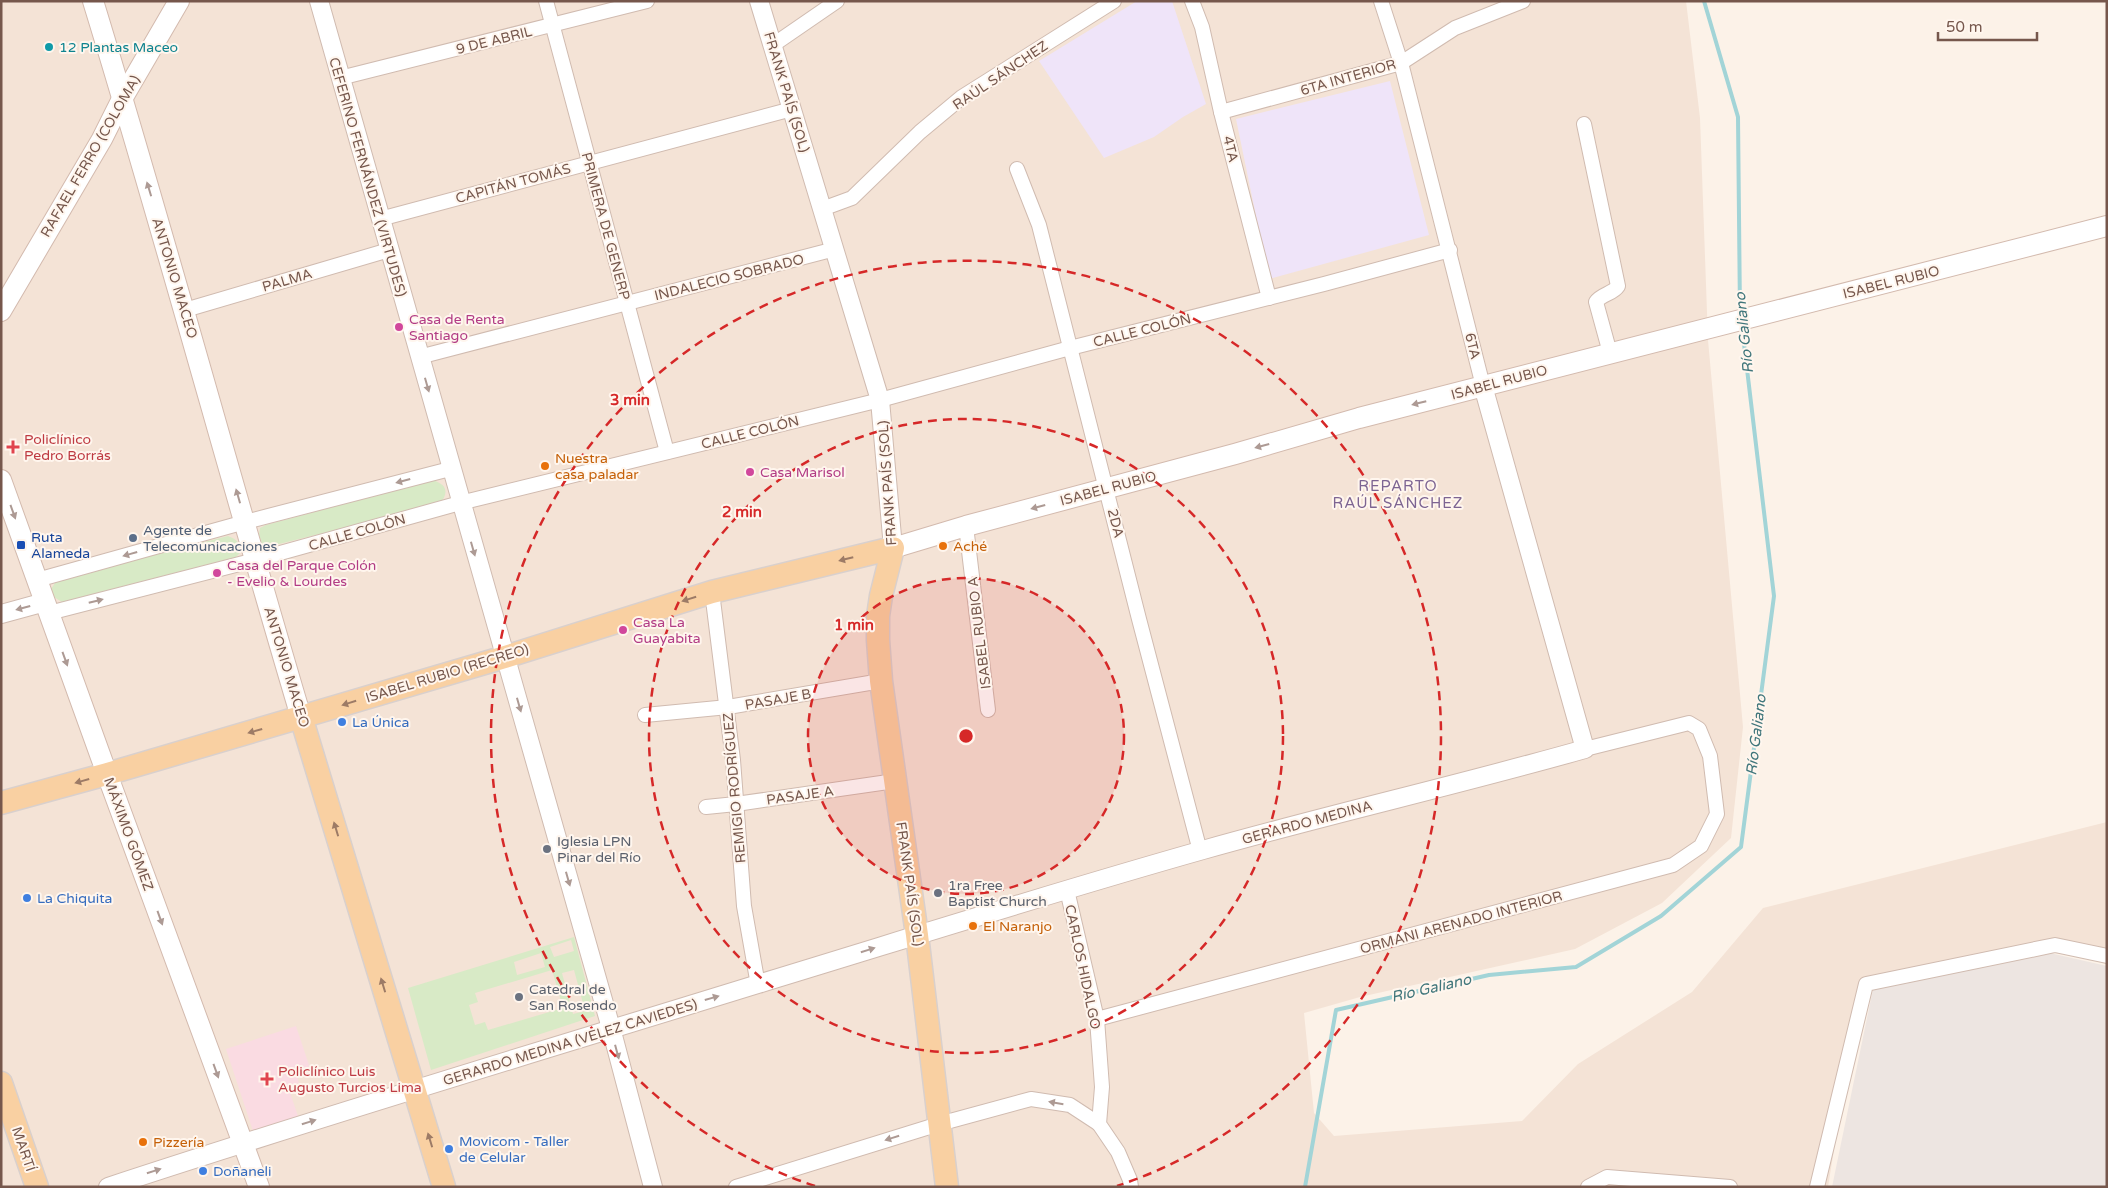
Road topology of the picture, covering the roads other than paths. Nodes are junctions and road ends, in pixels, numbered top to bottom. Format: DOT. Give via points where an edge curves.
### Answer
graph roads {
  1 [pos="93,1"];
  2 [pos="179,1"];
  3 [pos="318,1"];
  4 [pos="546,1"];
  5 [pos="647,1"];
  6 [pos="759,1"];
  7 [pos="837,1"];
  8 [pos="1114,1"];
  9 [pos="1192,1"];
  10 [pos="1381,1"];
  11 [pos="1523,1"];
  12 [pos="552,25"];
  13 [pos="773,45"];
  14 [pos="149,54"];
  15 [pos="110,55"];
  16 [pos="1401,63"];
  17 [pos="340,78"];
  18 [pos="122,99"];
  19 [pos="792,109"];
  20 [pos="1221,112"];
  21 [pos="1584,124"];
  22 [pos="102,139"];
  23 [pos="136,147"];
  24 [pos="589,162"];
  25 [pos="1017,169"];
  26 [pos="822,209"];
  27 [pos="380,219"];
  28 [pos="2107,226"];
  29 [pos="835,249"];
  30 [pos="389,250"];
  31 [pos="1450,250"];
  32 [pos="1269,298"];
  33 [pos="627,302"];
  34 [pos="185,310"];
  35 [pos="1,311"];
  36 [pos="1070,348"];
  37 [pos="1610,353"];
  38 [pos="419,358"];
  39 [pos="1483,386"];
  40 [pos="880,400"];
  41 [pos="667,452"];
  42 [pos="450,468"];
  43 [pos="1,480"];
  44 [pos="1107,488"];
  45 [pos="460,503"];
  46 [pos="245,522"];
  47 [pos="966,526"];
  48 [pos="893,548"];
  49 [pos="255,560"];
  50 [pos="36,580"];
  51 [pos="712,592"];
  52 [pos="47,607"];
  53 [pos="1,614"];
  54 [pos="505,656"];
  55 [pos="881,681"];
  56 [pos="728,707"];
  57 [pos="988,710"];
  58 [pos="645,714"];
  59 [pos="301,717"];
  60 [pos="1699,728"];
  61 [pos="1584,749"];
  62 [pos="107,774"];
  63 [pos="895,781"];
  64 [pos="1,803"];
  65 [pos="736,804"];
  66 [pos="706,807"];
  67 [pos="1200,851"];
  68 [pos="1067,890"];
  69 [pos="917,935"];
  70 [pos="2107,956"];
  71 [pos="758,985"];
  72 [pos="1097,1019"];
  73 [pos="611,1028"];
  74 [pos="1,1082"];
  75 [pos="415,1090"];
  76 [pos="939,1124"];
  77 [pos="1099,1124"];
  78 [pos="242,1142"];
  79 [pos="37,1187"];
  80 [pos="108,1187"];
  81 [pos="259,1187"];
  82 [pos="444,1187"];
  83 [pos="653,1187"];
  84 [pos="736,1187"];
  85 [pos="947,1187"];
  86 [pos="1131,1187"];
  87 [pos="1588,1187"];
  88 [pos="1730,1187"];
  89 [pos="1817,1187"];
  1 -- 15 [label="main road, ANTONIO MACEO"];
  2 -- 14 [label="main road, RAFAEL FERRO (COLOMA)"];
  3 -- 17 [label="street, CEFERINO FERNÁNDEZ (VIRTUDES)"];
  4 -- 12 [label="street, PRIMERA DE GENERP"];
  5 -- 12 [label="street, 9 DE ABRIL"];
  6 -- 13 [label="street, FRANK PAÍS (SOL)"];
  7 -- 13 [label="street"];
  8 -- 26 [label="street, RAÚL SÁNCHEZ" via="962,97 920,132 852,198"];
  9 -- 20 [label="street, 4TA" via="1202,27"];
  10 -- 16 [label="street, 6TA"];
  11 -- 16 [label="street, 6TA INTERIOR" via="1455,28"];
  12 -- 17 [label="street, 9 DE ABRIL"];
  12 -- 24 [label="street, PRIMERA DE GENERP"];
  13 -- 19 [label="street, FRANK PAÍS (SOL)"];
  14 -- 15 [label="main road" via="138,60"];
  14 -- 18 [label="main road, RAFAEL FERRO (COLOMA)"];
  15 -- 18 [label="main road, ANTONIO MACEO"];
  16 -- 20 [label="street, 6TA INTERIOR"];
  16 -- 31 [label="street, 6TA"];
  17 -- 27 [label="street, CEFERINO FERNÁNDEZ (VIRTUDES)"];
  18 -- 22 [label="main road, RAFAEL FERRO (COLOMA)"];
  18 -- 23 [label="main road, ANTONIO MACEO"];
  19 -- 24 [label="street, CAPITÁN TOMÁS"];
  19 -- 26 [label="street, FRANK PAÍS (SOL)"];
  20 -- 32 [label="street, 4TA"];
  21 -- 37 [label="street" via="1618,286 1596,302"];
  22 -- 23 [label="main road" via="122,136"];
  22 -- 35 [label="main road, RAFAEL FERRO (COLOMA)"];
  34 -- 23 [label="main road, ANTONIO MACEO, one-way"];
  24 -- 27 [label="street, CAPITÁN TOMÁS"];
  24 -- 33 [label="street, PRIMERA DE GENERP"];
  25 -- 36 [label="street, 2DA" via="1039,225"];
  26 -- 29 [label="street, FRANK PAÍS (SOL)"];
  27 -- 30 [label="street, CEFERINO FERNÁNDEZ (VIRTUDES)"];
  28 -- 37 [label="main road, ISABEL RUBIO"];
  29 -- 33 [label="street, INDALECIO SOBRADO"];
  29 -- 40 [label="street, FRANK PAÍS (SOL)"];
  30 -- 34 [label="street, PALMA"];
  30 -- 38 [label="street, CEFERINO FERNÁNDEZ (VIRTUDES)"];
  31 -- 32 [label="street, CALLE COLÓN"];
  31 -- 39 [label="street, 6TA"];
  32 -- 36 [label="street, CALLE COLÓN"];
  33 -- 38 [label="street, INDALECIO SOBRADO"];
  33 -- 41 [label="street, PRIMERA DE GENERP"];
  46 -- 34 [label="main road, ANTONIO MACEO, one-way"];
  36 -- 40 [label="street, CALLE COLÓN"];
  36 -- 44 [label="street, 2DA"];
  37 -- 39 [label="main road, ISABEL RUBIO"];
  38 -- 42 [label="street, CEFERINO FERNÁNDEZ (VIRTUDES), one-way"];
  39 -- 44 [label="main road, ISABEL RUBIO, one-way"];
  39 -- 61 [label="street, 6TA"];
  40 -- 41 [label="street, CALLE COLÓN"];
  40 -- 48 [label="street, FRANK PAÍS (SOL)"];
  41 -- 45 [label="street, CALLE COLÓN"];
  42 -- 45 [label="street, CEFERINO FERNÁNDEZ (VIRTUDES)"];
  42 -- 46 [label="street, one-way"];
  43 -- 50 [label="main road, MÁXIMO GÓMEZ, one-way"];
  44 -- 47 [label="main road, ISABEL RUBIO, one-way"];
  44 -- 67 [label="street, 2DA"];
  45 -- 49 [label="street, CALLE COLÓN"];
  45 -- 54 [label="street, one-way"];
  46 -- 49 [label="main road, ANTONIO MACEO"];
  46 -- 50 [label="street, one-way"];
  47 -- 48 [label="main road, ISABEL RUBIO"];
  47 -- 57 [label="street, ISABEL RUBIO A"];
  48 -- 51 [label="main road, ISABEL RUBIO (RECREO), one-way"];
  48 -- 55 [label="main road, FRANK PAÍS (SOL)" via="878,616"];
  52 -- 49 [label="street, CALLE COLÓN, one-way"];
  49 -- 59 [label="main road, ANTONIO MACEO"];
  50 -- 52 [label="main road, MÁXIMO GÓMEZ"];
  51 -- 54 [label="main road, ISABEL RUBIO (RECREO), one-way"];
  51 -- 56 [label="street, REMIGIO RODRÍGUEZ"];
  52 -- 53 [label="street, CALLE COLÓN, one-way"];
  52 -- 62 [label="main road, MÁXIMO GÓMEZ, one-way"];
  54 -- 59 [label="main road, ISABEL RUBIO (RECREO), one-way"];
  54 -- 73 [label="street, one-way"];
  55 -- 56 [label="street, PASAJE B"];
  55 -- 63 [label="main road, FRANK PAÍS (SOL)"];
  56 -- 58 [label="street, PASAJE B"];
  56 -- 65 [label="street, REMIGIO RODRÍGUEZ"];
  59 -- 62 [label="main road, ISABEL RUBIO (RECREO), one-way"];
  75 -- 59 [label="main road, ANTONIO MACEO, one-way"];
  60 -- 61 [label="street, GERARDO MEDINA" via="1689,723"];
  60 -- 72 [label="street, ORMANI ARENADO INTERIOR" via="1710,756 1717,814 1700,846 1673,865"];
  61 -- 67 [label="street, GERARDO MEDINA"];
  62 -- 64 [label="main road, ISABEL RUBIO (RECREO), one-way"];
  62 -- 78 [label="main road, MÁXIMO GÓMEZ, one-way"];
  63 -- 65 [label="street, PASAJE A"];
  63 -- 69 [label="main road, FRANK PAÍS (SOL)"];
  65 -- 66 [label="street, PASAJE A"];
  65 -- 71 [label="street, REMIGIO RODRÍGUEZ" via="744,906"];
  67 -- 68 [label="street, GERARDO MEDINA"];
  68 -- 69 [label="street, GERARDO MEDINA"];
  68 -- 72 [label="street, CARLOS HIDALGO"];
  71 -- 69 [label="street, GERARDO MEDINA (VELEZ CAVIEDES), one-way"];
  69 -- 76 [label="main road, FRANK PAÍS (SOL)"];
  70 -- 89 [label="street" via="2055,945 1866,984"];
  73 -- 71 [label="street, GERARDO MEDINA (VELEZ CAVIEDES), one-way"];
  72 -- 77 [label="street, CARLOS HIDALGO" via="1102,1087"];
  73 -- 75 [label="street, GERARDO MEDINA (VELEZ CAVIEDES)"];
  73 -- 83 [label="street, one-way"];
  74 -- 79 [label="main road, MARTÍ"];
  78 -- 75 [label="street, GERARDO MEDINA (VELEZ CAVIEDES), one-way"];
  82 -- 75 [label="main road, ANTONIO MACEO, one-way"];
  77 -- 76 [label="street, one-way" via="1070,1105 1031,1099"];
  76 -- 84 [label="street, one-way"];
  76 -- 85 [label="main road, FRANK PAÍS (SOL)"];
  77 -- 86 [label="street" via="1118,1152"];
  80 -- 78 [label="street, GERARDO MEDINA (VELEZ CAVIEDES), one-way"];
  78 -- 81 [label="main road, MÁXIMO GÓMEZ"];
  87 -- 88 [label="street" via="1606,1177"];
}
